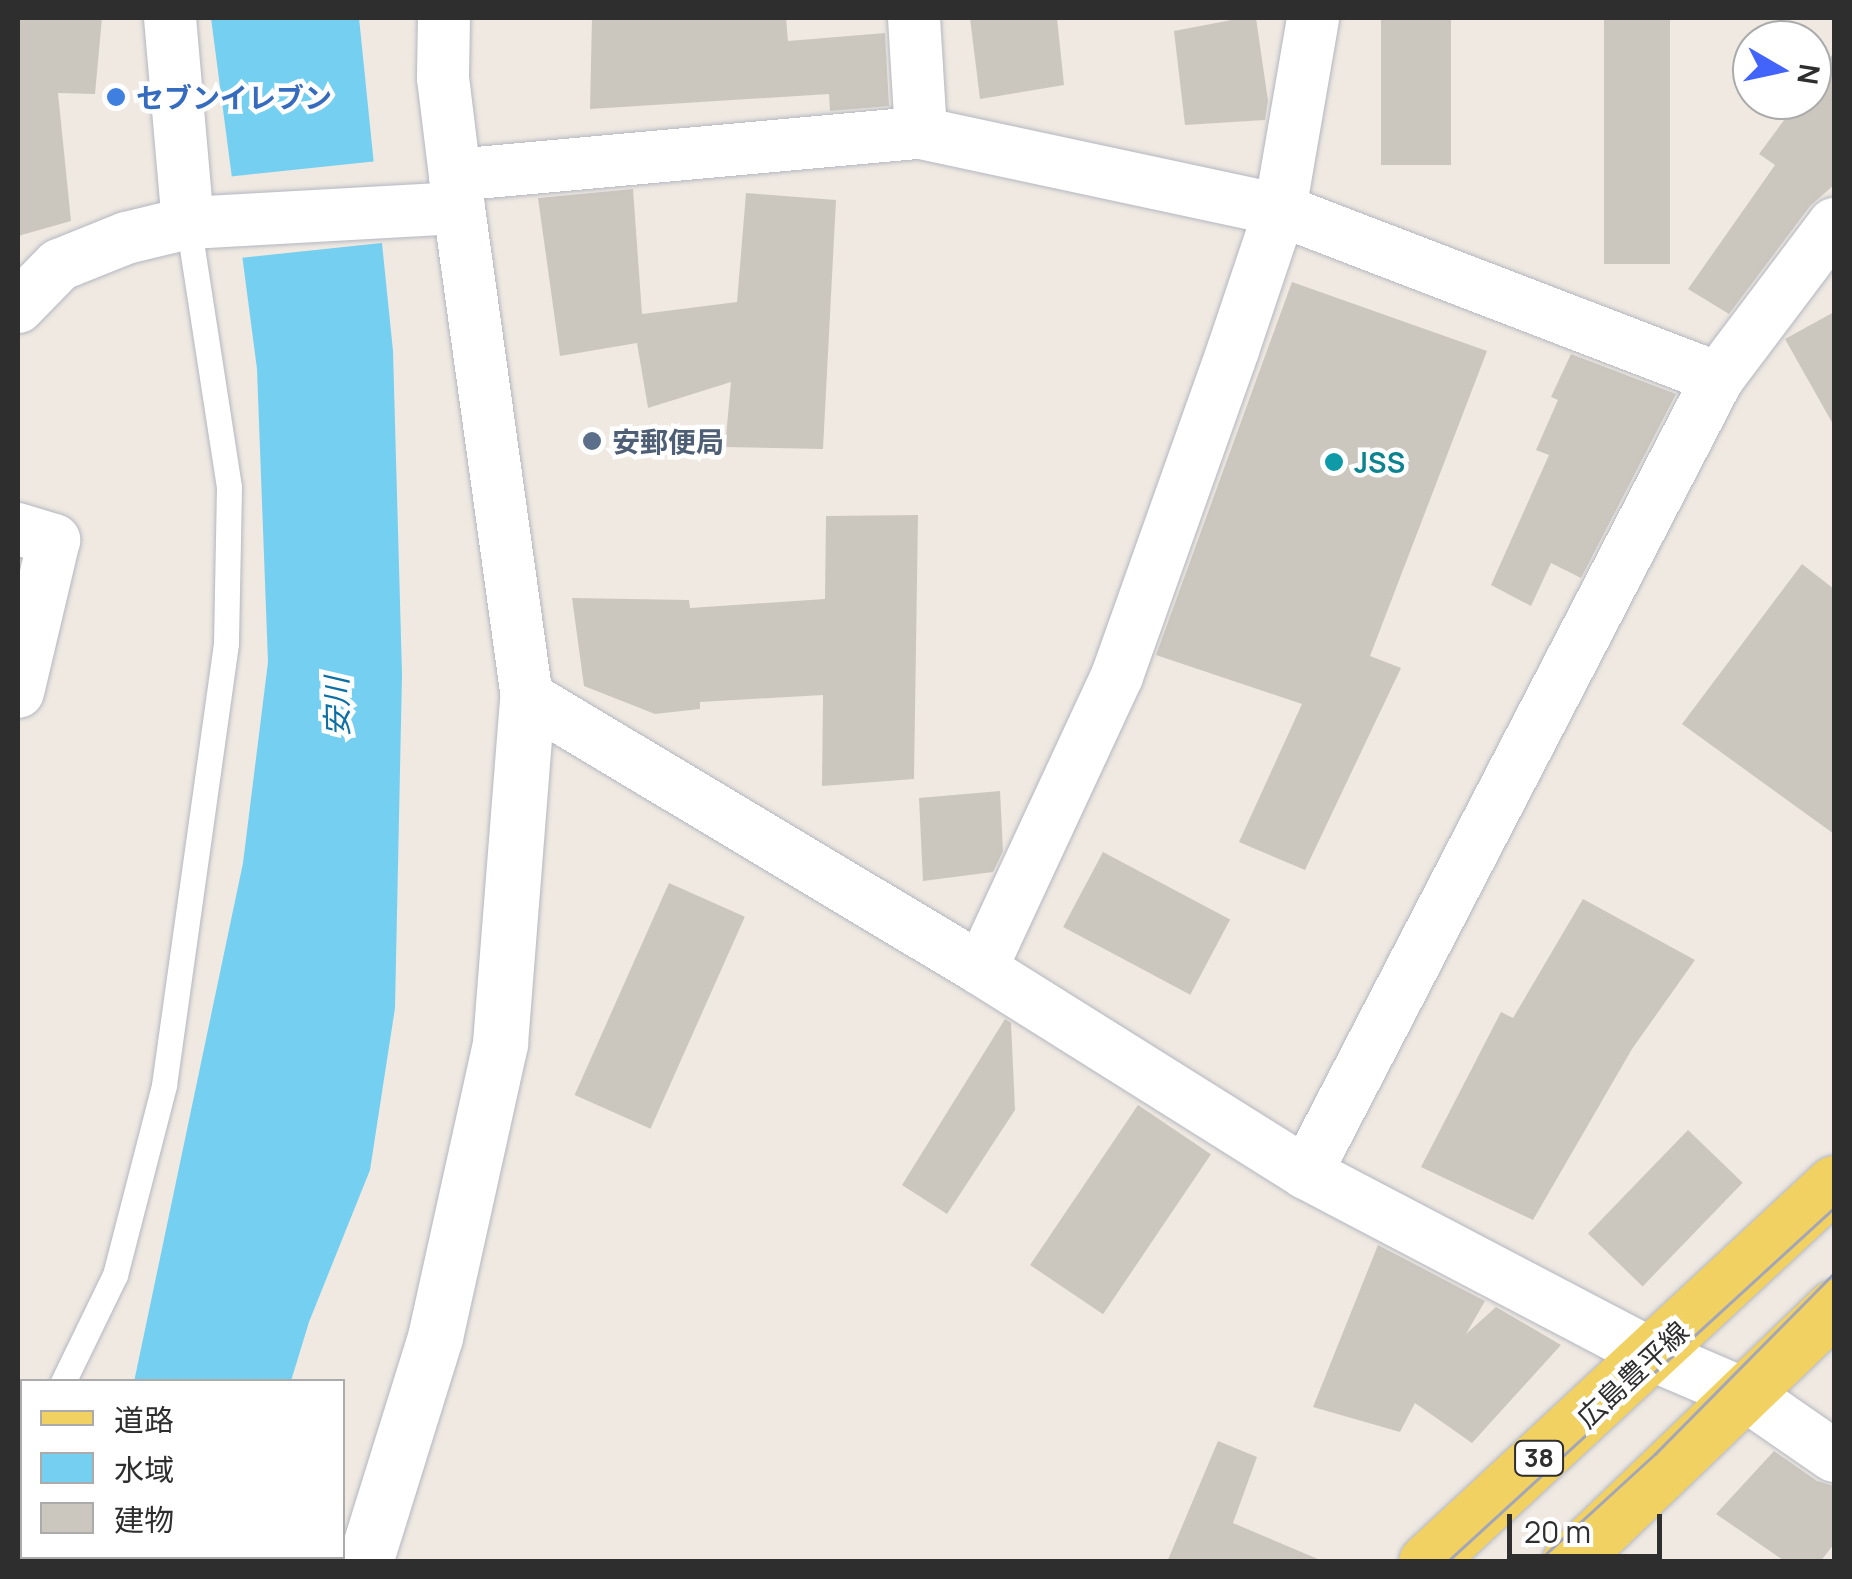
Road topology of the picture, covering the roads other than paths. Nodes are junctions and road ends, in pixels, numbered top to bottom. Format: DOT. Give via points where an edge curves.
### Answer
graph roads {
  1 [pos="170,18"];
  2 [pos="444,18"];
  3 [pos="914,18"];
  4 [pos="1313,18"];
  5 [pos="921,133"];
  6 [pos="451,198"];
  7 [pos="1280,210"];
  8 [pos="204,222"];
  9 [pos="1834,224"];
  10 [pos="18,307"];
  11 [pos="1718,378"];
  12 [pos="18,529"];
  13 [pos="18,692"];
  14 [pos="528,698"];
  15 [pos="981,969"];
  16 [pos="1306,1173"];
  17 [pos="1834,1183"];
  18 [pos="1834,1306"];
  19 [pos="1653,1355"];
  20 [pos="64,1379"];
  21 [pos="1746,1394"];
  22 [pos="1834,1456"];
  23 [pos="364,1562"];
  24 [pos="1426,1562"];
  25 [pos="1570,1562"];
  1 -- 8 [label="street"];
  2 -- 6 [label="street"];
  3 -- 5 [label="street"];
  4 -- 7 [label="street"];
  5 -- 6 [label="street"];
  5 -- 7 [label="street"];
  6 -- 8 [label="street"];
  6 -- 14 [label="street"];
  7 -- 11 [label="street"];
  7 -- 15 [label="street" via="1117,676"];
  8 -- 10 [label="street" via="126,238 58,264"];
  8 -- 20 [label="lane" via="228,488 226,643 164,1085 115,1274"];
  9 -- 11 [label="street"];
  11 -- 16 [label="street"];
  12 -- 13 [label="street" via="54,540"];
  14 -- 15 [label="street"];
  14 -- 23 [label="street" via="500,1043 435,1337"];
  15 -- 16 [label="street"];
  16 -- 19 [label="street"];
  17 -- 19 [label="main road, 広島豊平線 / 38"];
  18 -- 21 [label="main road"];
  19 -- 21 [label="street"];
  19 -- 24 [label="main road, 広島豊平線 / 38"];
  21 -- 22 [label="street"];
  21 -- 25 [label="main road"];
}
